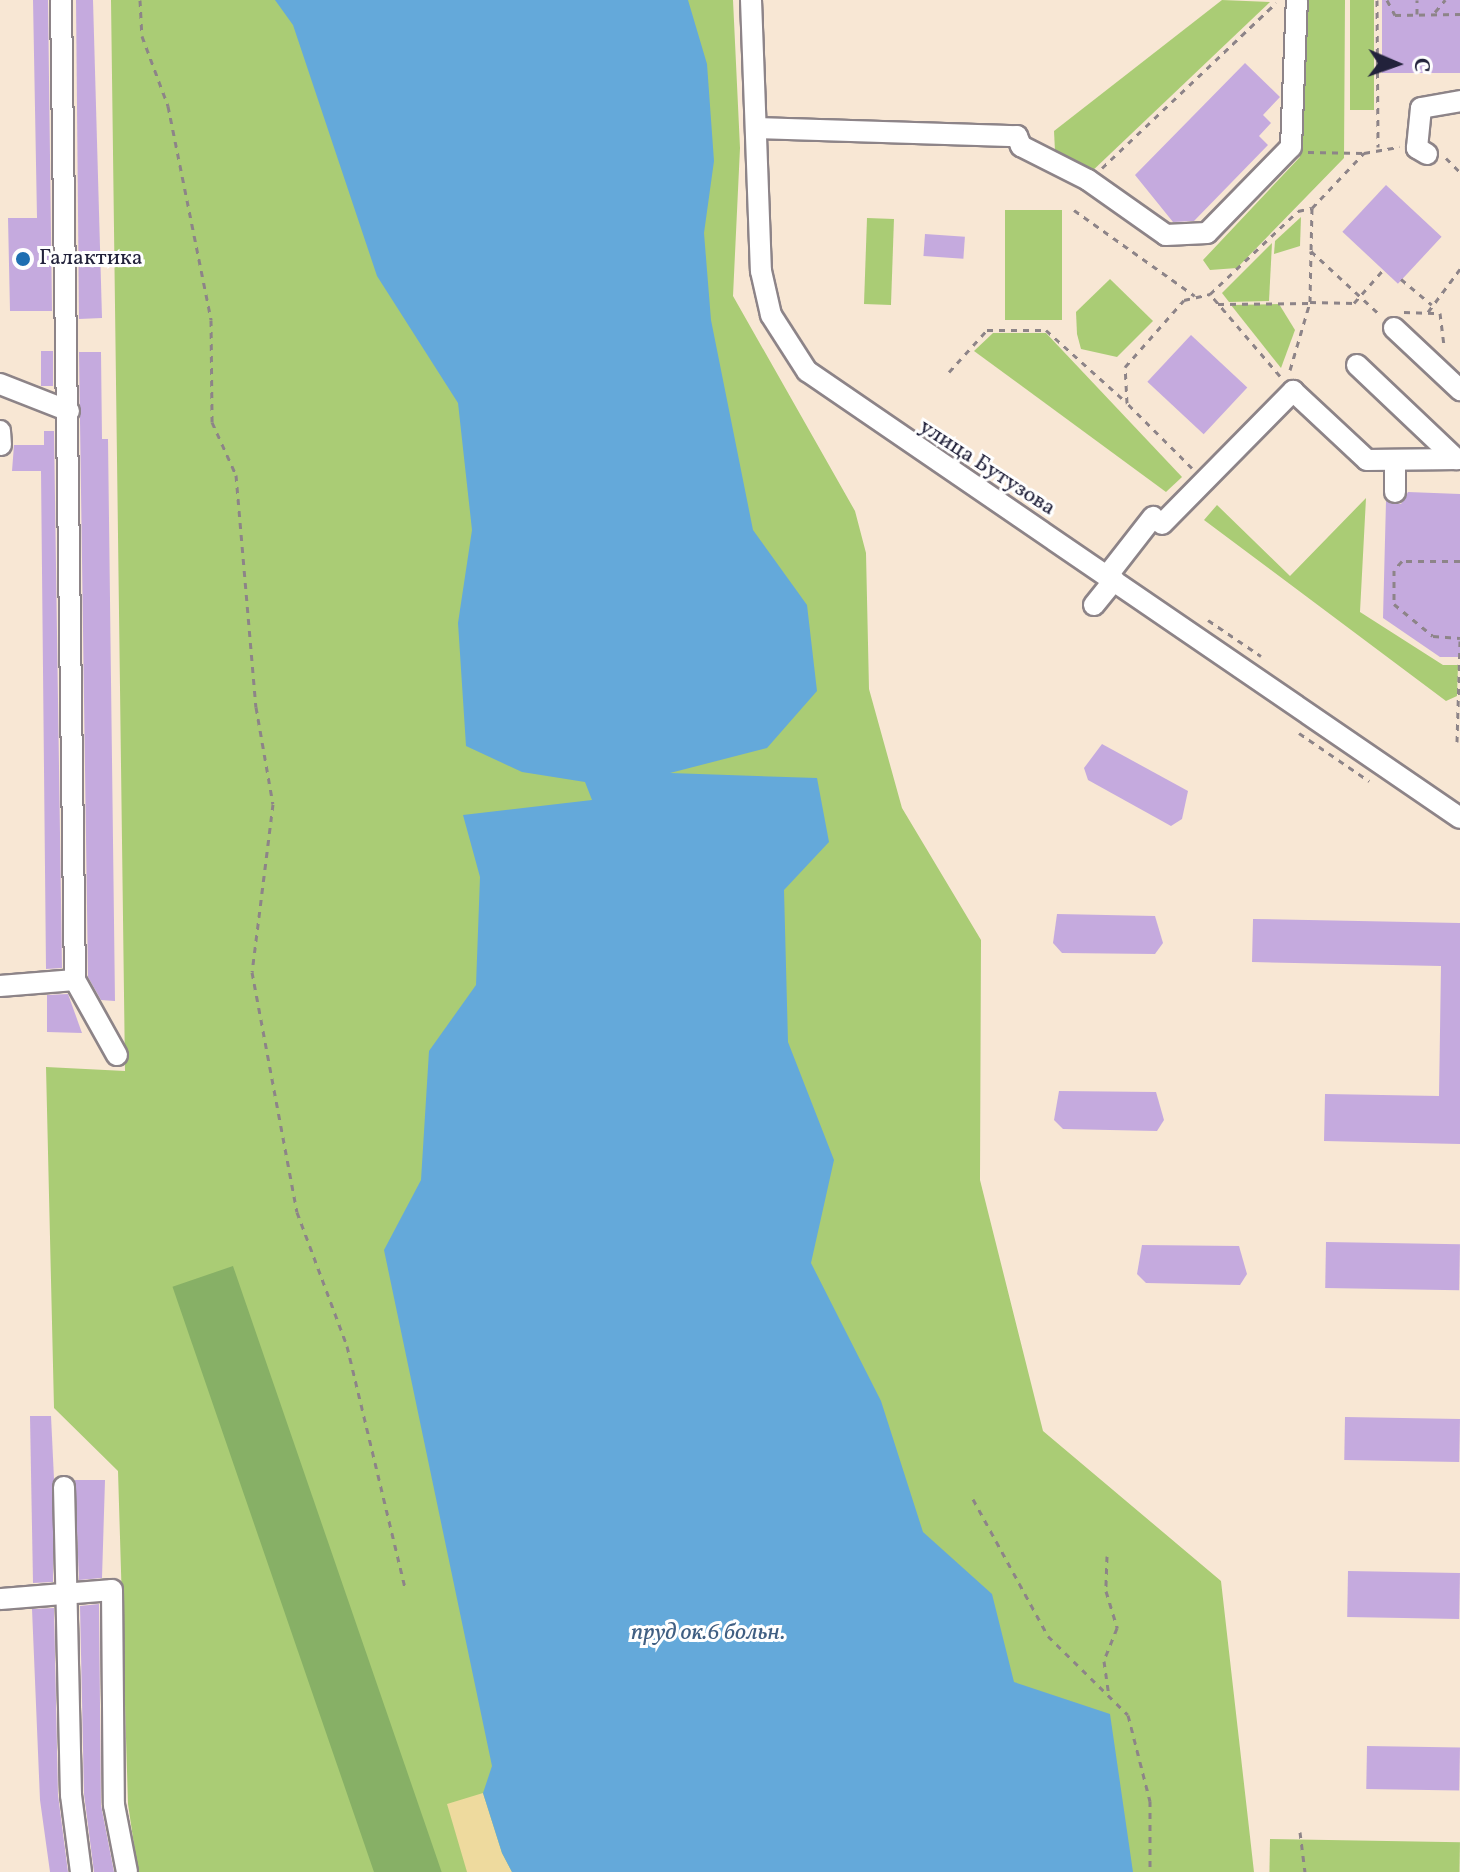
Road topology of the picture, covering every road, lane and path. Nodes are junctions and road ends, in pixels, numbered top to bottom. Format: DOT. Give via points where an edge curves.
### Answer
graph roads {
  1 [pos="61,0"];
  2 [pos="140,0"];
  3 [pos="751,0"];
  4 [pos="1279,0"];
  5 [pos="1297,0"];
  6 [pos="1377,0"];
  7 [pos="1387,0"];
  8 [pos="1417,0"];
  9 [pos="1445,0"];
  10 [pos="1417,14"];
  11 [pos="1433,14"];
  12 [pos="1460,14"];
  13 [pos="1460,101"];
  14 [pos="756,128"];
  15 [pos="1378,147"];
  16 [pos="1404,147"];
  17 [pos="1298,151"];
  18 [pos="1364,153"];
  19 [pos="1435,154"];
  20 [pos="1460,172"];
  21 [pos="1088,180"];
  22 [pos="1312,208"];
  23 [pos="1074,210"];
  24 [pos="1311,251"];
  25 [pos="1460,269"];
  26 [pos="1383,270"];
  27 [pos="1401,279"];
  28 [pos="1210,294"];
  29 [pos="1195,297"];
  30 [pos="1356,299"];
  31 [pos="1310,302"];
  32 [pos="1218,304"];
  33 [pos="1432,306"];
  34 [pos="1377,312"];
  35 [pos="1428,312"];
  36 [pos="1442,317"];
  37 [pos="1394,328"];
  38 [pos="1357,365"];
  39 [pos="949,372"];
  40 [pos="0,384"];
  41 [pos="1460,390"];
  42 [pos="1127,403"];
  43 [pos="69,411"];
  44 [pos="0,431"];
  45 [pos="1,445"];
  46 [pos="1458,459"];
  47 [pos="1395,460"];
  48 [pos="1204,480"];
  49 [pos="1395,492"];
  50 [pos="1460,561"];
  51 [pos="1110,578"];
  52 [pos="1094,605"];
  53 [pos="1203,619"];
  54 [pos="1460,640"];
  55 [pos="1273,668"];
  56 [pos="1457,742"];
  57 [pos="1460,818"];
  58 [pos="75,980"];
  59 [pos="7,989"];
  60 [pos="117,1055"];
  61 [pos="64,1487"];
  62 [pos="973,1499"];
  63 [pos="1107,1556"];
  64 [pos="405,1587"];
  65 [pos="63,1592"];
  66 [pos="0,1599"];
  67 [pos="1109,1696"];
  68 [pos="1300,1832"];
  69 [pos="81,1872"];
  70 [pos="127,1872"];
  71 [pos="1150,1872"];
  72 [pos="1305,1872"];
  1 -- 43 [label="street"];
  2 -- 64 [label="path" via="142,36 168,106 211,320 212,422 236,475 256,707 273,804 252,972 297,1212 347,1346"];
  3 -- 14 [label="street, улица Бутузова"];
  4 -- 21 [label="path"];
  5 -- 21 [label="street" via="1291,147 1207,233 1166,235"];
  6 -- 15 [label="path"];
  7 -- 10 [label="path" via="1392,13"];
  8 -- 10 [label="path"];
  9 -- 11 [label="path"];
  10 -- 11 [label="path"];
  11 -- 12 [label="path"];
  13 -- 19 [label="street" via="1421,108 1417,148"];
  14 -- 21 [label="street" via="1017,136 1021,146"];
  14 -- 51 [label="street, улица Бутузова" via="761,271 787,348 864,415"];
  15 -- 16 [label="path"];
  15 -- 18 [label="path"];
  17 -- 18 [label="path"];
  18 -- 22 [label="path"];
  19 -- 20 [label="path"];
  22 -- 24 [label="path"];
  22 -- 28 [label="path" via="1298,211"];
  23 -- 29 [label="path"];
  24 -- 30 [label="path"];
  24 -- 31 [label="path"];
  25 -- 33 [label="path"];
  26 -- 30 [label="path"];
  27 -- 33 [label="path"];
  28 -- 29 [label="path"];
  28 -- 32 [label="path"];
  29 -- 42 [label="path" via="1184,300 1127,364"];
  30 -- 31 [label="path"];
  30 -- 34 [label="path"];
  31 -- 32 [label="path"];
  31 -- 32 [label="path" via="1299,360 1281,376"];
  33 -- 35 [label="path"];
  34 -- 35 [label="path"];
  34 -- 37 [label="path"];
  35 -- 36 [label="path"];
  37 -- 41 [label="street"];
  38 -- 46 [label="street"];
  39 -- 42 [label="path" via="987,330 1046,330"];
  40 -- 43 [label="street"];
  42 -- 48 [label="path"];
  43 -- 58 [label="street"];
  44 -- 45 [label="street"];
  46 -- 47 [label="street"];
  47 -- 48 [label="street" via="1367,460 1293,391"];
  47 -- 49 [label="street"];
  48 -- 51 [label="street" via="1157,520"];
  50 -- 54 [label="path" via="1402,561 1394,570 1394,604 1433,636"];
  51 -- 52 [label="street"];
  51 -- 57 [label="street, улица Бутузова"];
  53 -- 55 [label="path"];
  54 -- 56 [label="path"];
  58 -- 59 [label="street"];
  58 -- 60 [label="street"];
  61 -- 65 [label="street"];
  62 -- 67 [label="path" via="1048,1636"];
  63 -- 67 [label="path" via="1106,1591 1117,1628 1104,1661"];
  65 -- 66 [label="street"];
  65 -- 69 [label="street"];
  65 -- 70 [label="street" via="112,1590 114,1805"];
  67 -- 71 [label="path" via="1128,1715 1150,1801"];
  68 -- 72 [label="path"];
}
